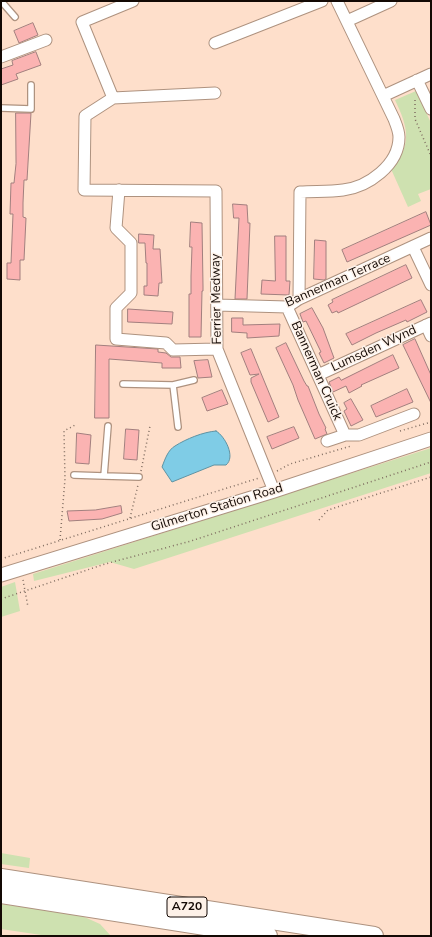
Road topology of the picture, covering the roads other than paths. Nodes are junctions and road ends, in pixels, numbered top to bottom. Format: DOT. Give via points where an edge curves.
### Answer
graph roads {
  1 [pos="1,1"];
  2 [pos="133,1"];
  3 [pos="322,1"];
  4 [pos="337,1"];
  5 [pos="391,1"];
  6 [pos="14,17"];
  7 [pos="346,21"];
  8 [pos="46,40"];
  9 [pos="215,43"];
  10 [pos="1,57"];
  11 [pos="431,74"];
  12 [pos="417,80"];
  13 [pos="31,85"];
  14 [pos="215,93"];
  15 [pos="383,96"];
  16 [pos="113,98"];
  17 [pos="1,108"];
  18 [pos="431,109"];
  19 [pos="119,190"];
  20 [pos="431,238"];
  21 [pos="413,247"];
  22 [pos="431,285"];
  23 [pos="299,299"];
  24 [pos="217,306"];
  25 [pos="287,307"];
  26 [pos="428,324"];
  27 [pos="431,336"];
  28 [pos="217,349"];
  29 [pos="318,375"];
  30 [pos="194,380"];
  31 [pos="123,384"];
  32 [pos="173,385"];
  33 [pos="414,414"];
  34 [pos="108,426"];
  35 [pos="178,427"];
  36 [pos="345,435"];
  37 [pos="431,438"];
  38 [pos="327,441"];
  39 [pos="74,476"];
  40 [pos="104,476"];
  41 [pos="139,477"];
  42 [pos="274,491"];
  43 [pos="1,575"];
  44 [pos="1,878"];
  45 [pos="1,894"];
  46 [pos="268,936"];
  47 [pos="374,936"];
  1 -- 6 [label="lane"];
  2 -- 16 [label="street" via="82,22"];
  3 -- 9 [label="street"];
  4 -- 7 [label="street"];
  5 -- 7 [label="street"];
  7 -- 15 [label="street"];
  8 -- 10 [label="street"];
  11 -- 12 [label="street"];
  12 -- 15 [label="street"];
  12 -- 18 [label="street"];
  13 -- 17 [label="lane" via="30,109"];
  14 -- 16 [label="street"];
  15 -- 23 [label="street" via="399,136 396,152 388,165 358,187 300,192"];
  16 -- 19 [label="street" via="85,116 84,190"];
  19 -- 24 [label="street, Ferrier Medway" via="216,191"];
  19 -- 28 [label="street" via="116,228 130,243 131,293 116,308 116,339 166,344 173,350"];
  20 -- 21 [label="street, Bannerman Terrace"];
  21 -- 22 [label="street"];
  21 -- 23 [label="street, Bannerman Terrace"];
  23 -- 25 [label="street, Bannerman Terrace"];
  24 -- 25 [label="street, Bannerman Terrace"];
  24 -- 28 [label="street, Ferrier Medway"];
  25 -- 29 [label="street, Bannerman Cruick"];
  26 -- 27 [label="street"];
  26 -- 29 [label="street, Lumsden Wynd"];
  28 -- 42 [label="street, Ferrier Medway"];
  29 -- 36 [label="street, Bannerman Cruick"];
  30 -- 32 [label="lane"];
  31 -- 32 [label="lane"];
  32 -- 35 [label="lane"];
  33 -- 36 [label="street, Bannerman Cruick" via="359,435"];
  34 -- 40 [label="lane"];
  36 -- 38 [label="street, Bannerman Cruick"];
  37 -- 42 [label="street, Gilmerton Station Road"];
  39 -- 40 [label="lane"];
  40 -- 41 [label="lane"];
  42 -- 43 [label="street, Gilmerton Station Road"];
  44 -- 47 [label="highway, A720"];
  45 -- 46 [label="highway, A720"];
}
